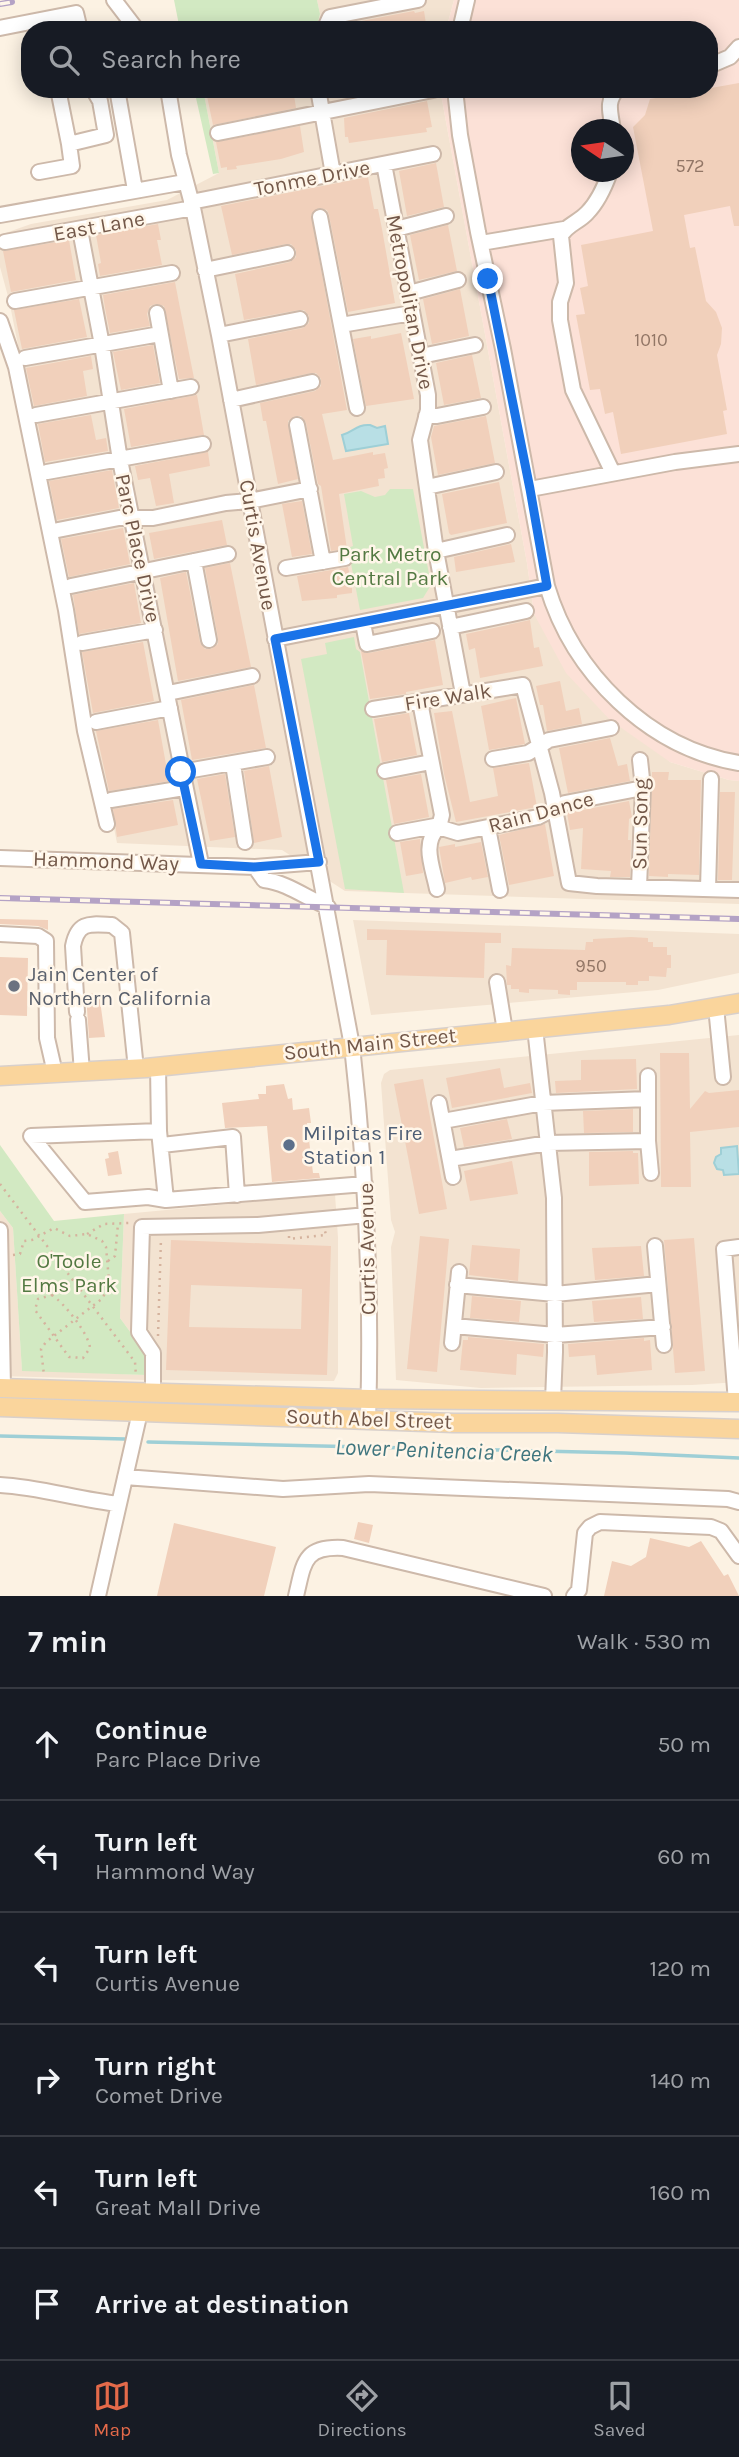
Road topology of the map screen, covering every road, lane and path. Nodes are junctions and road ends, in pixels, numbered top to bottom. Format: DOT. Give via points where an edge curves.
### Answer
graph roads {
  1 [pos="114,0"];
  2 [pos="418,0"];
  3 [pos="467,0"];
  4 [pos="362,5"];
  5 [pos="53,21"];
  6 [pos="78,21"];
  7 [pos="131,21"];
  8 [pos="331,21"];
  9 [pos="462,21"];
  10 [pos="21,26"];
  11 [pos="0,28"];
  12 [pos="739,47"];
  13 [pos="718,62"];
  14 [pos="60,98"];
  15 [pos="98,98"];
  16 [pos="119,98"];
  17 [pos="170,98"];
  18 [pos="319,98"];
  19 [pos="392,98"];
  20 [pos="456,98"];
  21 [pos="610,98"];
  22 [pos="321,112"];
  23 [pos="611,119"];
  24 [pos="218,133"];
  25 [pos="69,144"];
  26 [pos="433,154"];
  27 [pos="384,164"];
  28 [pos="39,172"];
  29 [pos="333,174"];
  30 [pos="185,181"];
  31 [pos="606,182"];
  32 [pos="135,190"];
  33 [pos="192,205"];
  34 [pos="0,215"];
  35 [pos="446,216"];
  36 [pos="320,217"];
  37 [pos="396,229"];
  38 [pos="564,229"];
  39 [pos="80,230"];
  40 [pos="5,242"];
  41 [pos="481,243"];
  42 [pos="287,253"];
  43 [pos="205,270"];
  44 [pos="172,273"];
  45 [pos="458,280"];
  46 [pos="91,288"];
  47 [pos="409,293"];
  48 [pos="15,301"];
  49 [pos="157,313"];
  50 [pos="412,313"];
  51 [pos="300,319"];
  52 [pos="0,321"];
  53 [pos="341,325"];
  54 [pos="160,334"];
  55 [pos="219,335"];
  56 [pos="102,345"];
  57 [pos="475,345"];
  58 [pos="421,356"];
  59 [pos="25,358"];
  60 [pos="312,382"];
  61 [pos="191,387"];
  62 [pos="171,391"];
  63 [pos="231,400"];
  64 [pos="110,401"];
  65 [pos="483,407"];
  66 [pos="357,408"];
  67 [pos="36,415"];
  68 [pos="426,416"];
  69 [pos="297,425"];
  70 [pos="203,444"];
  71 [pos="739,454"];
  72 [pos="120,460"];
  73 [pos="496,471"];
  74 [pos="47,472"];
  75 [pos="613,473"];
  76 [pos="428,486"];
  77 [pos="310,489"];
  78 [pos="530,489"];
  79 [pos="249,501"];
  80 [pos="133,518"];
  81 [pos="58,530"];
  82 [pos="508,535"];
  83 [pos="436,551"];
  84 [pos="228,554"];
  85 [pos="345,558"];
  86 [pos="194,561"];
  87 [pos="323,562"];
  88 [pos="286,568"];
  89 [pos="144,571"];
  90 [pos="71,586"];
  91 [pos="547,586"];
  92 [pos="446,605"];
  93 [pos="526,611"];
  94 [pos="363,623"];
  95 [pos="450,627"];
  96 [pos="155,630"];
  97 [pos="432,631"];
  98 [pos="275,639"];
  99 [pos="209,640"];
  100 [pos="82,643"];
  101 [pos="252,676"];
  102 [pos="168,693"];
  103 [pos="463,694"];
  104 [pos="420,702"];
  105 [pos="170,708"];
  106 [pos="373,709"];
  107 [pos="96,722"];
  108 [pos="611,728"];
  109 [pos="538,746"];
  110 [pos="267,757"];
  111 [pos="493,759"];
  112 [pos="640,760"];
  113 [pos="431,762"];
  114 [pos="739,763"];
  115 [pos="233,764"];
  116 [pos="385,771"];
  117 [pos="711,779"];
  118 [pos="183,780"];
  119 [pos="643,788"];
  120 [pos="111,800"];
  121 [pos="554,809"];
  122 [pos="107,824"];
  123 [pos="439,827"];
  124 [pos="488,828"];
  125 [pos="397,833"];
  126 [pos="245,842"];
  127 [pos="0,858"];
  128 [pos="319,862"];
  129 [pos="201,864"];
  130 [pos="254,867"];
  131 [pos="639,887"];
  132 [pos="437,889"];
  133 [pos="708,889"];
  134 [pos="500,890"];
  135 [pos="739,890"];
  136 [pos="328,907"];
  137 [pos="0,934"];
  138 [pos="497,982"];
  139 [pos="739,1003"];
  140 [pos="716,1007"];
  141 [pos="535,1028"];
  142 [pos="505,1031"];
  143 [pos="352,1046"];
  144 [pos="158,1067"];
  145 [pos="136,1069"];
  146 [pos="82,1072"];
  147 [pos="55,1073"];
  148 [pos="0,1076"];
  149 [pos="648,1076"];
  150 [pos="723,1077"];
  151 [pos="648,1099"];
  152 [pos="439,1103"];
  153 [pos="543,1103"];
  154 [pos="443,1122"];
  155 [pos="161,1138"];
  156 [pos="648,1141"];
  157 [pos="548,1143"];
  158 [pos="450,1159"];
  159 [pos="652,1173"];
  160 [pos="453,1177"];
  161 [pos="0,1184"];
  162 [pos="365,1184"];
  163 [pos="237,1195"];
  164 [pos="166,1200"];
  165 [pos="367,1215"];
  166 [pos="118,1223"];
  167 [pos="142,1227"];
  168 [pos="0,1230"];
  169 [pos="161,1231"];
  170 [pos="87,1234"];
  171 [pos="39,1235"];
  172 [pos="654,1246"];
  173 [pos="739,1247"];
  174 [pos="2,1256"];
  175 [pos="108,1261"];
  176 [pos="658,1284"];
  177 [pos="555,1294"];
  178 [pos="92,1306"];
  179 [pos="74,1320"];
  180 [pos="454,1326"];
  181 [pos="663,1328"];
  182 [pos="555,1335"];
  183 [pos="54,1336"];
  184 [pos="159,1342"];
  185 [pos="452,1343"];
  186 [pos="664,1345"];
  187 [pos="736,1359"];
  188 [pos="44,1375"];
  189 [pos="136,1378"];
  190 [pos="1,1388"];
  191 [pos="113,1391"];
  192 [pos="159,1393"];
  193 [pos="369,1399"];
  194 [pos="555,1400"];
  195 [pos="737,1402"];
  196 [pos="1,1407"];
  197 [pos="140,1412"];
  198 [pos="368,1419"];
  199 [pos="558,1423"];
  200 [pos="739,1429"];
  201 [pos="125,1477"];
  202 [pos="0,1485"];
  203 [pos="739,1502"];
  204 [pos="119,1504"];
  205 [pos="739,1556"];
  206 [pos="98,1596"];
  207 [pos="296,1596"];
  208 [pos="544,1596"];
  209 [pos="574,1596"];
  1 -- 7 [label="street"];
  2 -- 4 [label="street"];
  3 -- 9 [label="street"];
  4 -- 8 [label="street"];
  5 -- 6 [label="street" via="76,13"];
  10 -- 11 [label="street"];
  12 -- 13 [label="street"];
  14 -- 25 [label="street"];
  15 -- 25 [label="street" via="106,135"];
  16 -- 32 [label="street"];
  17 -- 30 [label="street, Curtis Avenue"];
  18 -- 22 [label="street"];
  19 -- 22 [label="street"];
  20 -- 41 [label="street"];
  21 -- 23 [label="street"];
  22 -- 24 [label="street"];
  22 -- 29 [label="street"];
  25 -- 28 [label="street" via="72,166"];
  26 -- 27 [label="street, Tonme Drive"];
  27 -- 29 [label="street, Tonme Drive"];
  27 -- 37 [label="street, Metropolitan Drive"];
  29 -- 33 [label="street, Tonme Drive"];
  30 -- 32 [label="street"];
  30 -- 33 [label="street, Curtis Avenue"];
  31 -- 38 [label="street" via="588,213"];
  32 -- 34 [label="street"];
  33 -- 39 [label="street, East Lane"];
  33 -- 43 [label="street, Curtis Avenue"];
  35 -- 37 [label="street"];
  36 -- 53 [label="street"];
  37 -- 47 [label="street, Metropolitan Drive"];
  38 -- 41 [label="street"];
  38 -- 75 [label="street" via="560,320 573,390"];
  39 -- 40 [label="street, East Lane"];
  39 -- 46 [label="street, Parc Place Drive"];
  41 -- 78 [label="street"];
  42 -- 43 [label="street"];
  43 -- 55 [label="street, Curtis Avenue"];
  44 -- 46 [label="street"];
  45 -- 47 [label="street"];
  46 -- 48 [label="street"];
  46 -- 56 [label="street, Parc Place Drive"];
  47 -- 50 [label="street, Metropolitan Drive"];
  49 -- 54 [label="street"];
  50 -- 53 [label="street"];
  50 -- 58 [label="street, Metropolitan Drive"];
  51 -- 55 [label="street"];
  52 -- 122 [label="street" via="16,367 66,610 85,732"];
  53 -- 66 [label="street"];
  54 -- 56 [label="street"];
  54 -- 62 [label="street"];
  55 -- 63 [label="street, Curtis Avenue"];
  56 -- 59 [label="street"];
  56 -- 64 [label="street, Parc Place Drive"];
  57 -- 58 [label="street"];
  58 -- 68 [label="street, Metropolitan Drive" via="428,395"];
  60 -- 63 [label="street"];
  61 -- 62 [label="street"];
  62 -- 64 [label="street"];
  63 -- 79 [label="street, Curtis Avenue"];
  64 -- 67 [label="street"];
  64 -- 72 [label="street, Parc Place Drive"];
  65 -- 68 [label="street"];
  68 -- 76 [label="street, Metropolitan Drive" via="420,440"];
  69 -- 77 [label="street"];
  70 -- 72 [label="street"];
  71 -- 75 [label="street"];
  72 -- 74 [label="street"];
  72 -- 80 [label="street, Parc Place Drive"];
  73 -- 76 [label="street"];
  75 -- 78 [label="street"];
  76 -- 83 [label="street, Metropolitan Drive"];
  77 -- 79 [label="street"];
  77 -- 87 [label="street"];
  78 -- 91 [label="street"];
  79 -- 80 [label="street"];
  79 -- 98 [label="street, Curtis Avenue"];
  80 -- 81 [label="street"];
  80 -- 89 [label="street, Parc Place Drive"];
  82 -- 83 [label="street"];
  83 -- 92 [label="street, Metropolitan Drive"];
  84 -- 86 [label="street"];
  85 -- 87 [label="street"];
  86 -- 89 [label="street"];
  86 -- 99 [label="street"];
  87 -- 88 [label="street"];
  89 -- 90 [label="street"];
  89 -- 96 [label="street, Parc Place Drive"];
  91 -- 92 [label="street"];
  91 -- 114 [label="street" via="573,646 612,696 676,742"];
  92 -- 94 [label="street"];
  92 -- 95 [label="street, Metropolitan Drive"];
  93 -- 95 [label="street"];
  94 -- 97 [label="street" via="367,644"];
  94 -- 98 [label="street"];
  95 -- 103 [label="street, Metropolitan Drive"];
  96 -- 100 [label="street"];
  96 -- 102 [label="street, Parc Place Drive"];
  98 -- 128 [label="street, Curtis Avenue"];
  101 -- 102 [label="street"];
  102 -- 105 [label="street, Parc Place Drive"];
  103 -- 104 [label="street, Fire Walk"];
  103 -- 109 [label="street, Fire Walk" via="523,685"];
  104 -- 106 [label="street, Fire Walk"];
  104 -- 113 [label="street"];
  105 -- 107 [label="street"];
  105 -- 118 [label="street, Parc Place Drive"];
  108 -- 109 [label="street"];
  109 -- 111 [label="street" via="528,753"];
  109 -- 121 [label="street"];
  110 -- 115 [label="street"];
  112 -- 119 [label="street, Sun Song"];
  113 -- 116 [label="street"];
  113 -- 123 [label="street" via="442,816"];
  115 -- 118 [label="street"];
  115 -- 126 [label="street"];
  117 -- 133 [label="street"];
  118 -- 120 [label="street"];
  118 -- 129 [label="street, Parc Place Drive"];
  119 -- 121 [label="street, Rain Dance"];
  119 -- 131 [label="street, Sun Song"];
  121 -- 124 [label="street, Rain Dance"];
  121 -- 131 [label="street" via="569,883"];
  123 -- 124 [label="street, Rain Dance" via="458,834"];
  123 -- 125 [label="street, Rain Dance"];
  123 -- 132 [label="street" via="428,846"];
  124 -- 134 [label="street"];
  127 -- 129 [label="street, Hammond Way"];
  128 -- 130 [label="street, Hammond Way"];
  128 -- 136 [label="street, Curtis Avenue"];
  129 -- 130 [label="street, Hammond Way"];
  130 -- 136 [label="street, Hammond Way" via="264,880 289,886"];
  131 -- 133 [label="street"];
  133 -- 135 [label="street"];
  136 -- 143 [label="street, Curtis Avenue"];
  137 -- 147 [label="street" via="38,936 46,941 47,1038"];
  138 -- 142 [label="street"];
  139 -- 140 [label="main road, South Main Street"];
  140 -- 141 [label="main road, South Main Street"];
  140 -- 150 [label="street"];
  141 -- 142 [label="main road, South Main Street"];
  141 -- 153 [label="street"];
  142 -- 143 [label="main road, South Main Street"];
  143 -- 144 [label="main road, South Main Street"];
  143 -- 162 [label="street, Curtis Avenue"];
  144 -- 145 [label="main road, South Main Street"];
  144 -- 155 [label="street"];
  145 -- 146 [label="main road, South Main Street"];
  145 -- 146 [label="street" via="119,928 87,925 79,929 74,946"];
  146 -- 147 [label="main road, South Main Street"];
  147 -- 148 [label="main road, South Main Street"];
  149 -- 151 [label="street"];
  151 -- 153 [label="street"];
  151 -- 156 [label="street"];
  152 -- 154 [label="street"];
  153 -- 154 [label="street"];
  153 -- 157 [label="street"];
  154 -- 158 [label="street"];
  155 -- 163 [label="street" via="233,1137"];
  155 -- 164 [label="street"];
  155 -- 164 [label="street" via="31,1136 85,1202"];
  156 -- 157 [label="street"];
  156 -- 159 [label="street"];
  157 -- 158 [label="street"];
  157 -- 177 [label="street"];
  158 -- 160 [label="street"];
  161 -- 171 [label="path"];
  162 -- 163 [label="street"];
  162 -- 165 [label="street, Curtis Avenue"];
  163 -- 164 [label="street"];
  165 -- 167 [label="street" via="258,1226"];
  165 -- 193 [label="street, Curtis Avenue"];
  166 -- 167 [label="path"];
  166 -- 170 [label="path" via="104,1224"];
  166 -- 175 [label="path" via="116,1256"];
  167 -- 192 [label="street" via="139,1332 153,1353"];
  168 -- 174 [label="street"];
  169 -- 184 [label="path"];
  170 -- 171 [label="path" via="70,1236 54,1228"];
  170 -- 175 [label="path" via="102,1241"];
  171 -- 174 [label="path" via="24,1241 18,1255"];
  171 -- 178 [label="path"];
  172 -- 176 [label="street"];
  173 -- 187 [label="street" via="724,1250"];
  174 -- 190 [label="street"];
  175 -- 178 [label="path" via="107,1291"];
  176 -- 177 [label="street"];
  176 -- 181 [label="street"];
  177 -- 180 [label="street" via="458,1278"];
  177 -- 182 [label="street"];
  178 -- 179 [label="path"];
  178 -- 189 [label="path" via="135,1362"];
  179 -- 183 [label="path"];
  179 -- 183 [label="path" via="90,1344 83,1358 69,1356"];
  179 -- 183 [label="path" via="52,1295 38,1299 35,1310"];
  180 -- 182 [label="street"];
  180 -- 185 [label="street"];
  181 -- 182 [label="street"];
  181 -- 186 [label="street"];
  182 -- 194 [label="street"];
  183 -- 188 [label="path" via="41,1349"];
  187 -- 195 [label="street"];
  190 -- 191 [label="main road, South Abel Street"];
  190 -- 196 [label="main road"];
  191 -- 192 [label="main road, South Abel Street"];
  191 -- 197 [label="main road"];
  192 -- 193 [label="main road, South Abel Street"];
  192 -- 197 [label="main road"];
  193 -- 194 [label="main road, South Abel Street"];
  193 -- 198 [label="street, Curtis Avenue"];
  194 -- 195 [label="main road, South Abel Street"];
  194 -- 199 [label="main road"];
  196 -- 197 [label="main road, South Abel Street"];
  197 -- 198 [label="main road, South Abel Street"];
  197 -- 201 [label="street"];
  198 -- 199 [label="main road, South Abel Street"];
  199 -- 200 [label="main road, South Abel Street"];
  201 -- 203 [label="street" via="283,1489 369,1484"];
  201 -- 204 [label="street"];
  202 -- 204 [label="street"];
  204 -- 206 [label="street"];
  205 -- 209 [label="street" via="721,1531 711,1527 600,1522 585,1533 579,1590"];
  207 -- 208 [label="street" via="304,1562 325,1547"];
}
